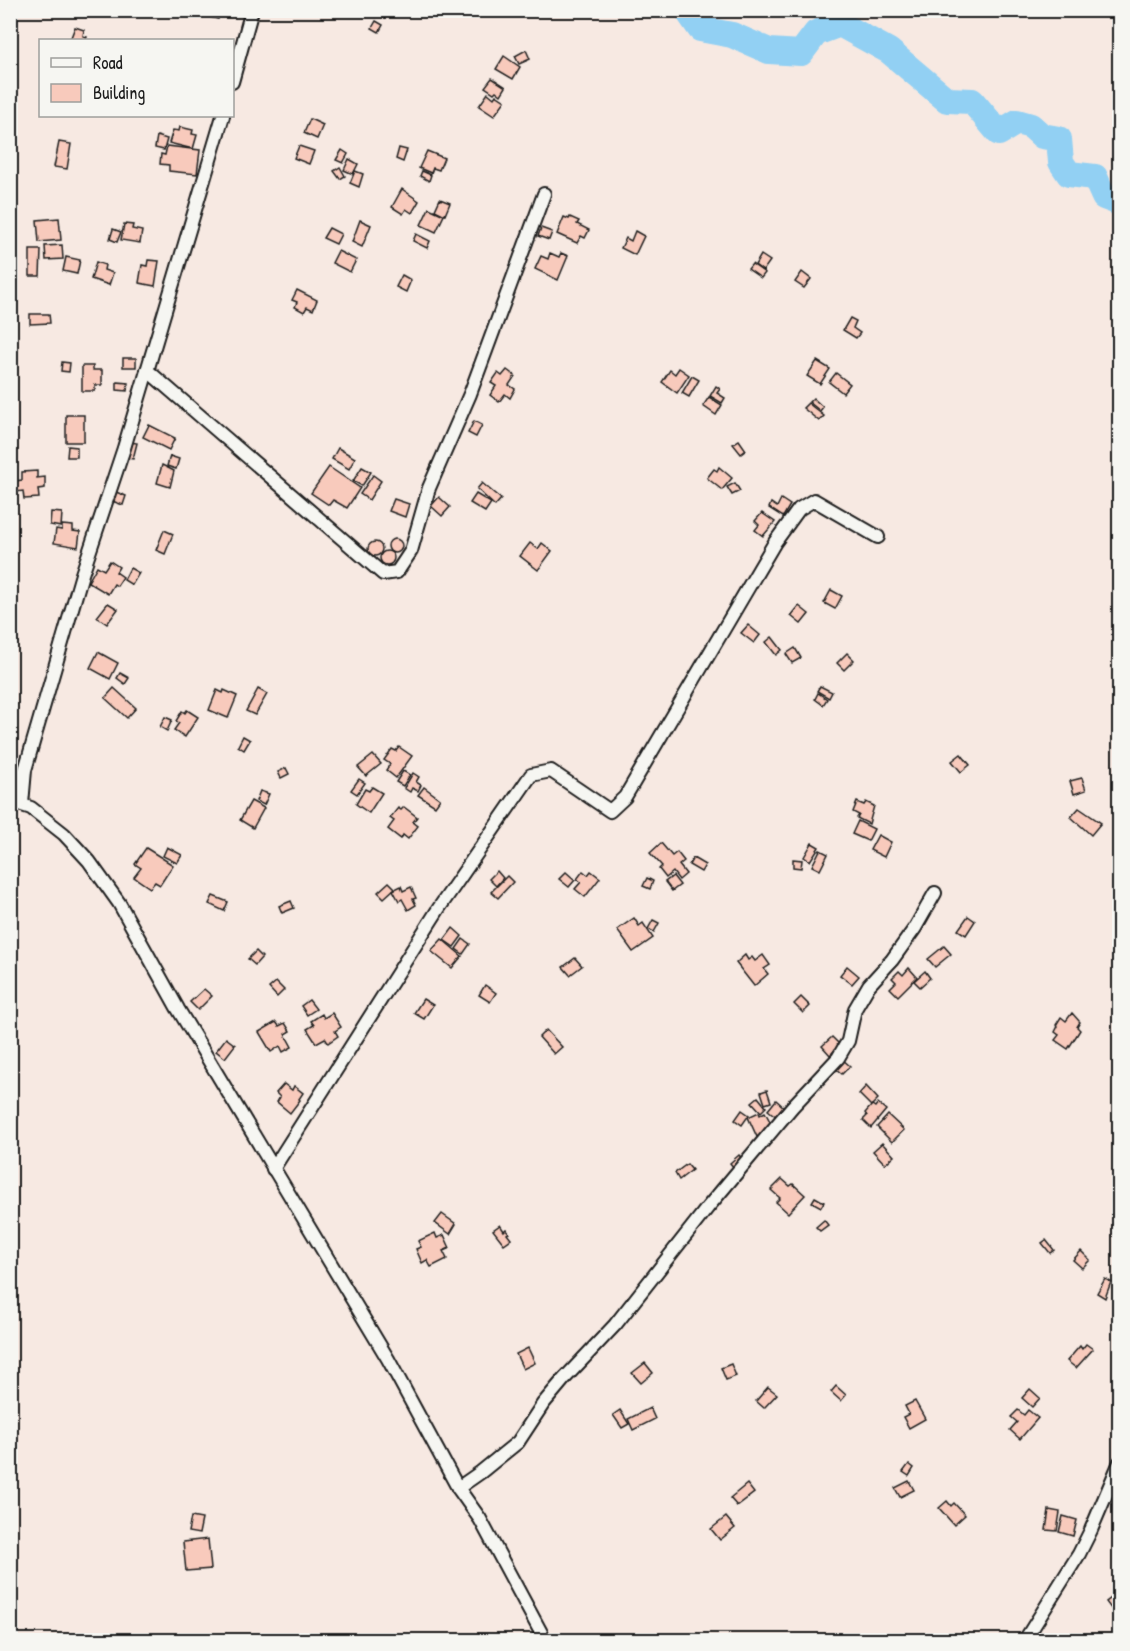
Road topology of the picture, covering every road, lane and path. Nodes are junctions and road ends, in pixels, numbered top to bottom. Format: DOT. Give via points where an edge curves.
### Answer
graph roads {
  1 [pos="252,10"];
  2 [pos="234,75"];
  3 [pos="223,117"];
  4 [pos="544,194"];
  5 [pos="147,370"];
  6 [pos="878,537"];
  7 [pos="16,803"];
  8 [pos="935,893"];
  9 [pos="273,1169"];
  10 [pos="1119,1462"];
  11 [pos="458,1488"];
  12 [pos="545,1641"];
  13 [pos="1025,1641"];
  1 -- 2 [label="street"];
  3 -- 5 [label="street"];
  4 -- 5 [label="street" via="470,394 429,488 411,551 398,572 383,574"];
  5 -- 7 [label="street" via="75,596"];
  6 -- 9 [label="street" via="813,500 799,509 775,542 625,797 610,811 551,771 531,775 439,908"];
  7 -- 9 [label="street" via="64,834 102,879"];
  8 -- 11 [label="street" via="915,928 869,985 855,1009 848,1041 838,1058 708,1207 615,1325 557,1387 518,1442"];
  9 -- 11 [label="street" via="388,1359"];
  10 -- 13 [label="street" via="1079,1554"];
  11 -- 12 [label="street" via="480,1519"];
}
